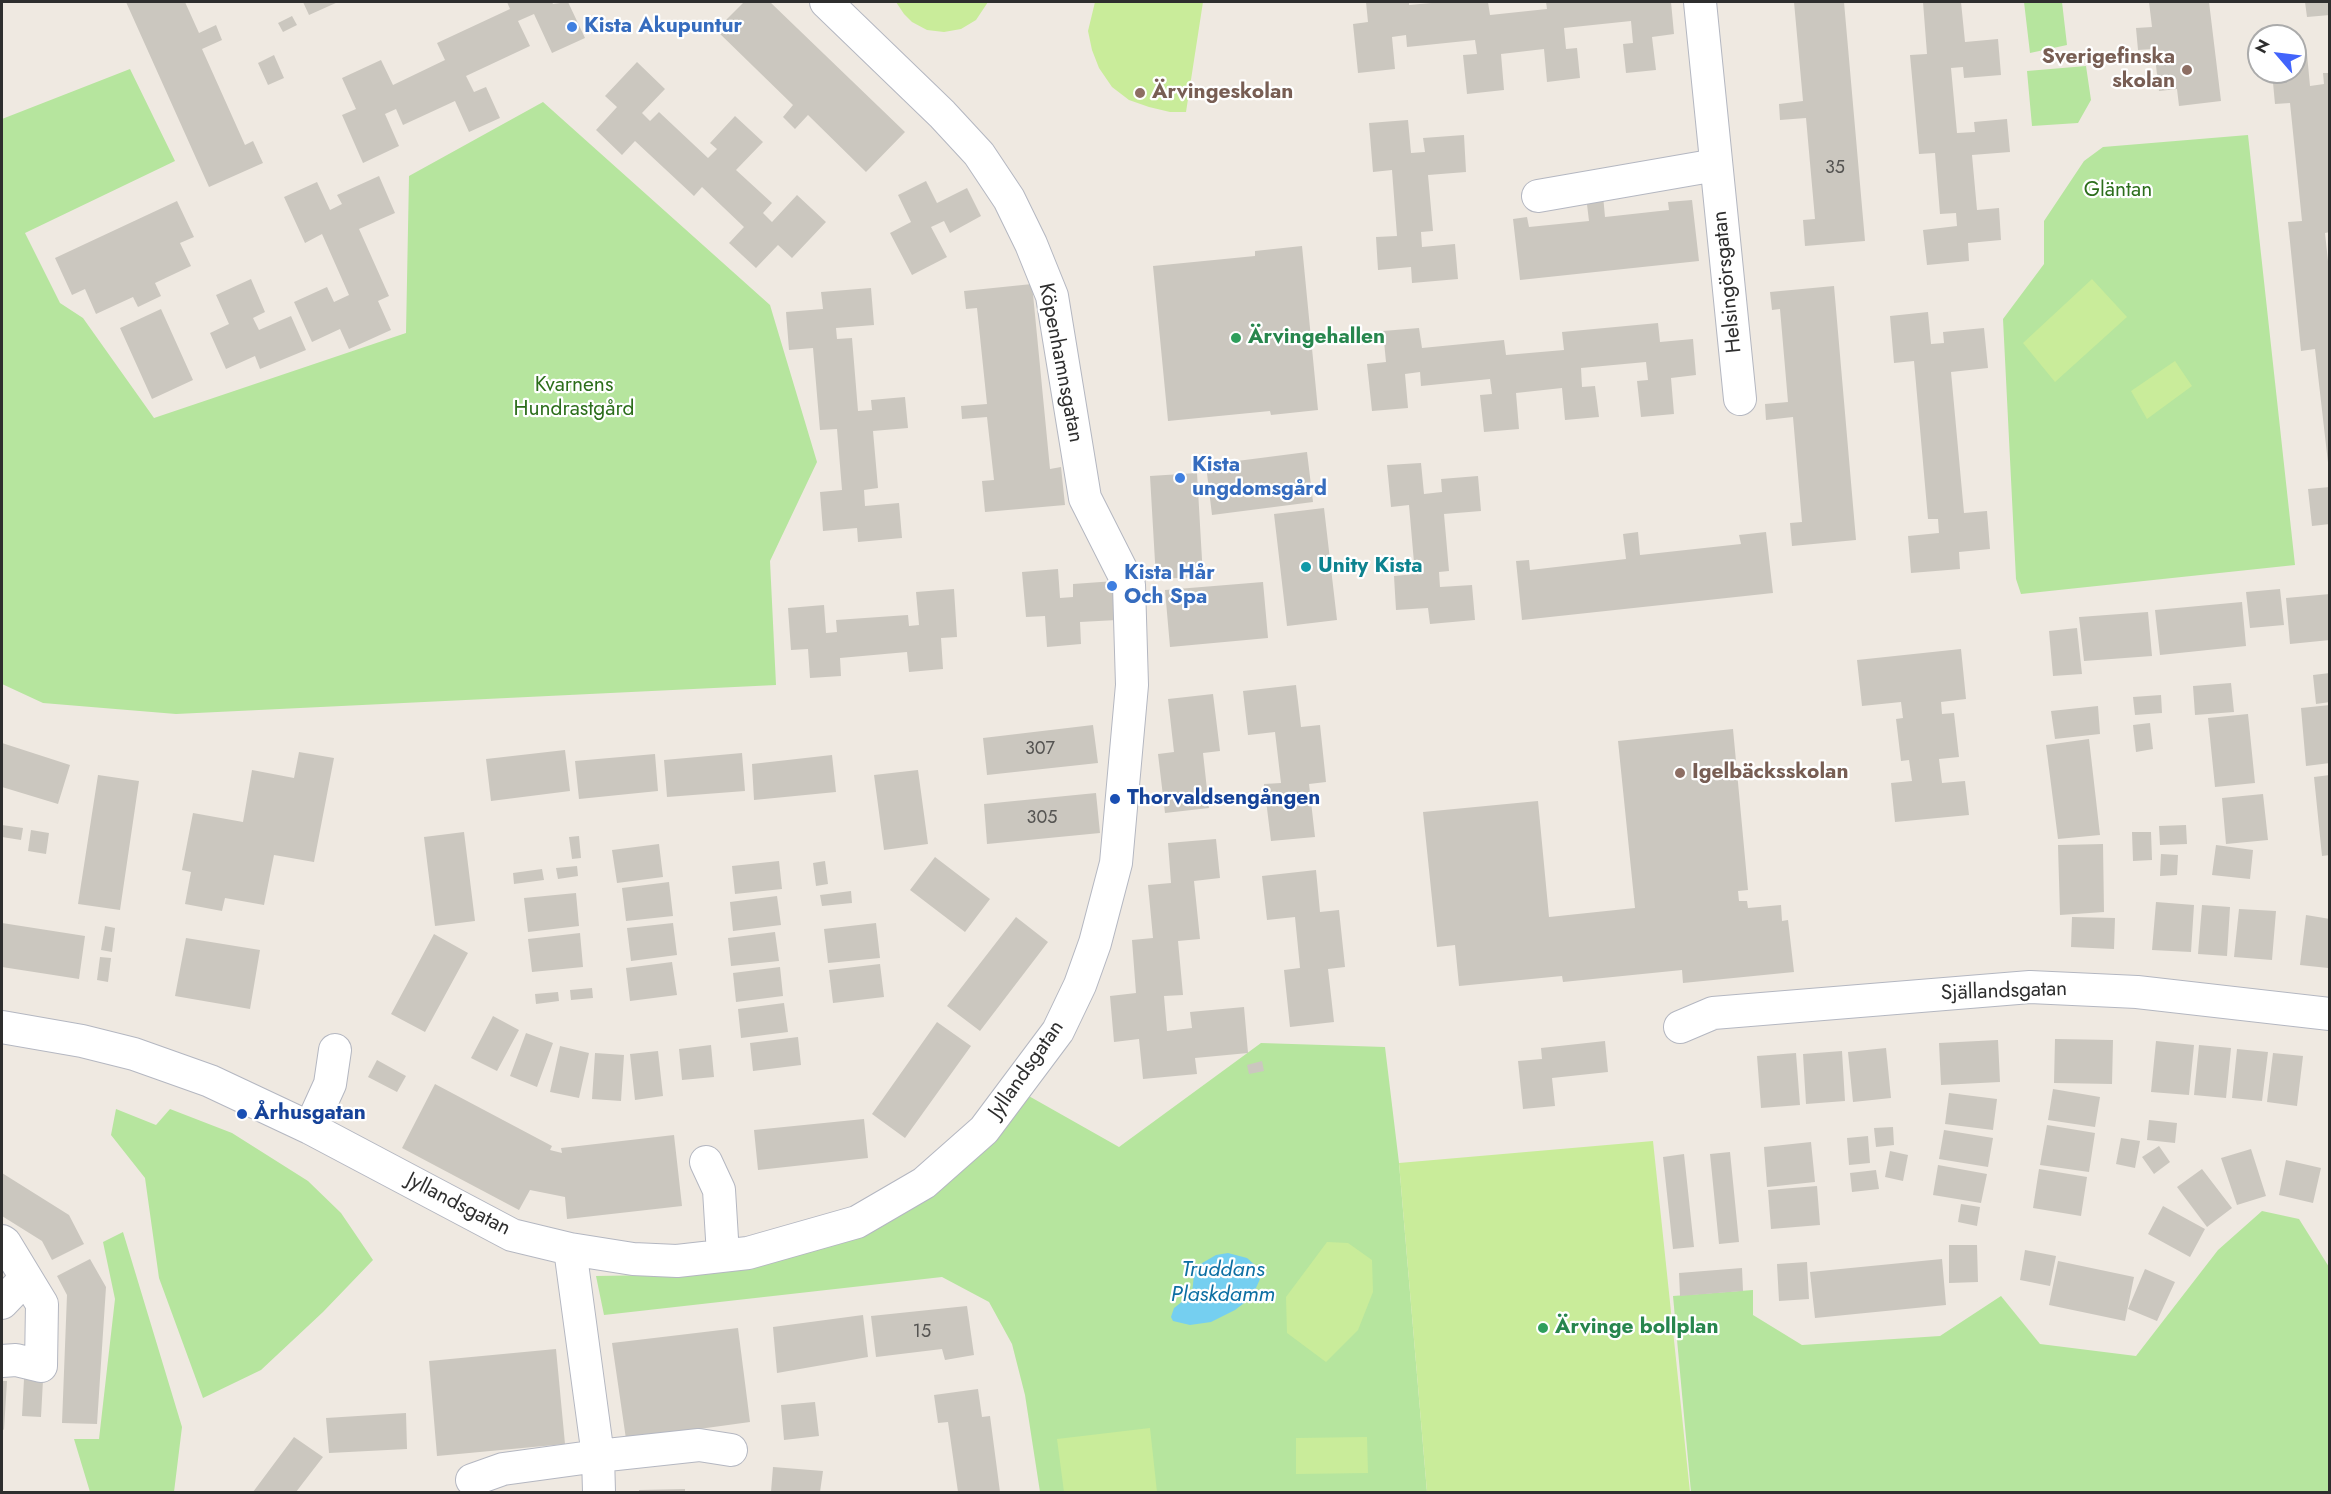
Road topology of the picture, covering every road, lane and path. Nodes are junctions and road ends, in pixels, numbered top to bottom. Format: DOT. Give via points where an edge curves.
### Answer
graph roads {
  1 [pos="826,2"];
  2 [pos="1700,2"];
  3 [pos="1716,165"];
  4 [pos="1538,196"];
  5 [pos="1740,399"];
  6 [pos="1132,685"];
  7 [pos="2330,1014"];
  8 [pos="2,1027"];
  9 [pos="1680,1027"];
  10 [pos="335,1050"];
  11 [pos="310,1128"];
  12 [pos="706,1162"];
  13 [pos="2,1241"];
  14 [pos="570,1249"];
  15 [pos="723,1255"];
  16 [pos="26,1278"];
  17 [pos="2,1303"];
  18 [pos="2,1361"];
  19 [pos="731,1450"];
  20 [pos="598,1456"];
  21 [pos="472,1480"];
  22 [pos="599,1492"];
  1 -- 6 [label="street, Köpenhamnsgatan" via="979,154 1009,199 1031,244 1052,296 1085,498 1129,585"];
  2 -- 3 [label="street, Helsingörsgatan"];
  3 -- 4 [label="street"];
  3 -- 5 [label="street, Helsingörsgatan"];
  6 -- 15 [label="street, Jyllandsgatan" via="1116,863 1095,943 1058,1032 984,1130 924,1183 857,1222 748,1253"];
  7 -- 9 [label="street, Själlandsgatan" via="2137,992 2030,987 1713,1013"];
  8 -- 11 [label="street, Jyllandsgatan" via="134,1054 210,1081"];
  10 -- 11 [label="street" via="330,1084"];
  11 -- 14 [label="street, Jyllandsgatan" via="512,1235"];
  12 -- 15 [label="street" via="719,1190"];
  13 -- 16 [label="street"];
  14 -- 15 [label="street, Jyllandsgatan" via="677,1261"];
  14 -- 20 [label="street"];
  16 -- 17 [label="street"];
  16 -- 18 [label="street" via="42,1304 41,1366"];
  19 -- 20 [label="street" via="699,1445"];
  20 -- 21 [label="street" via="503,1469"];
  20 -- 22 [label="street"];
}
